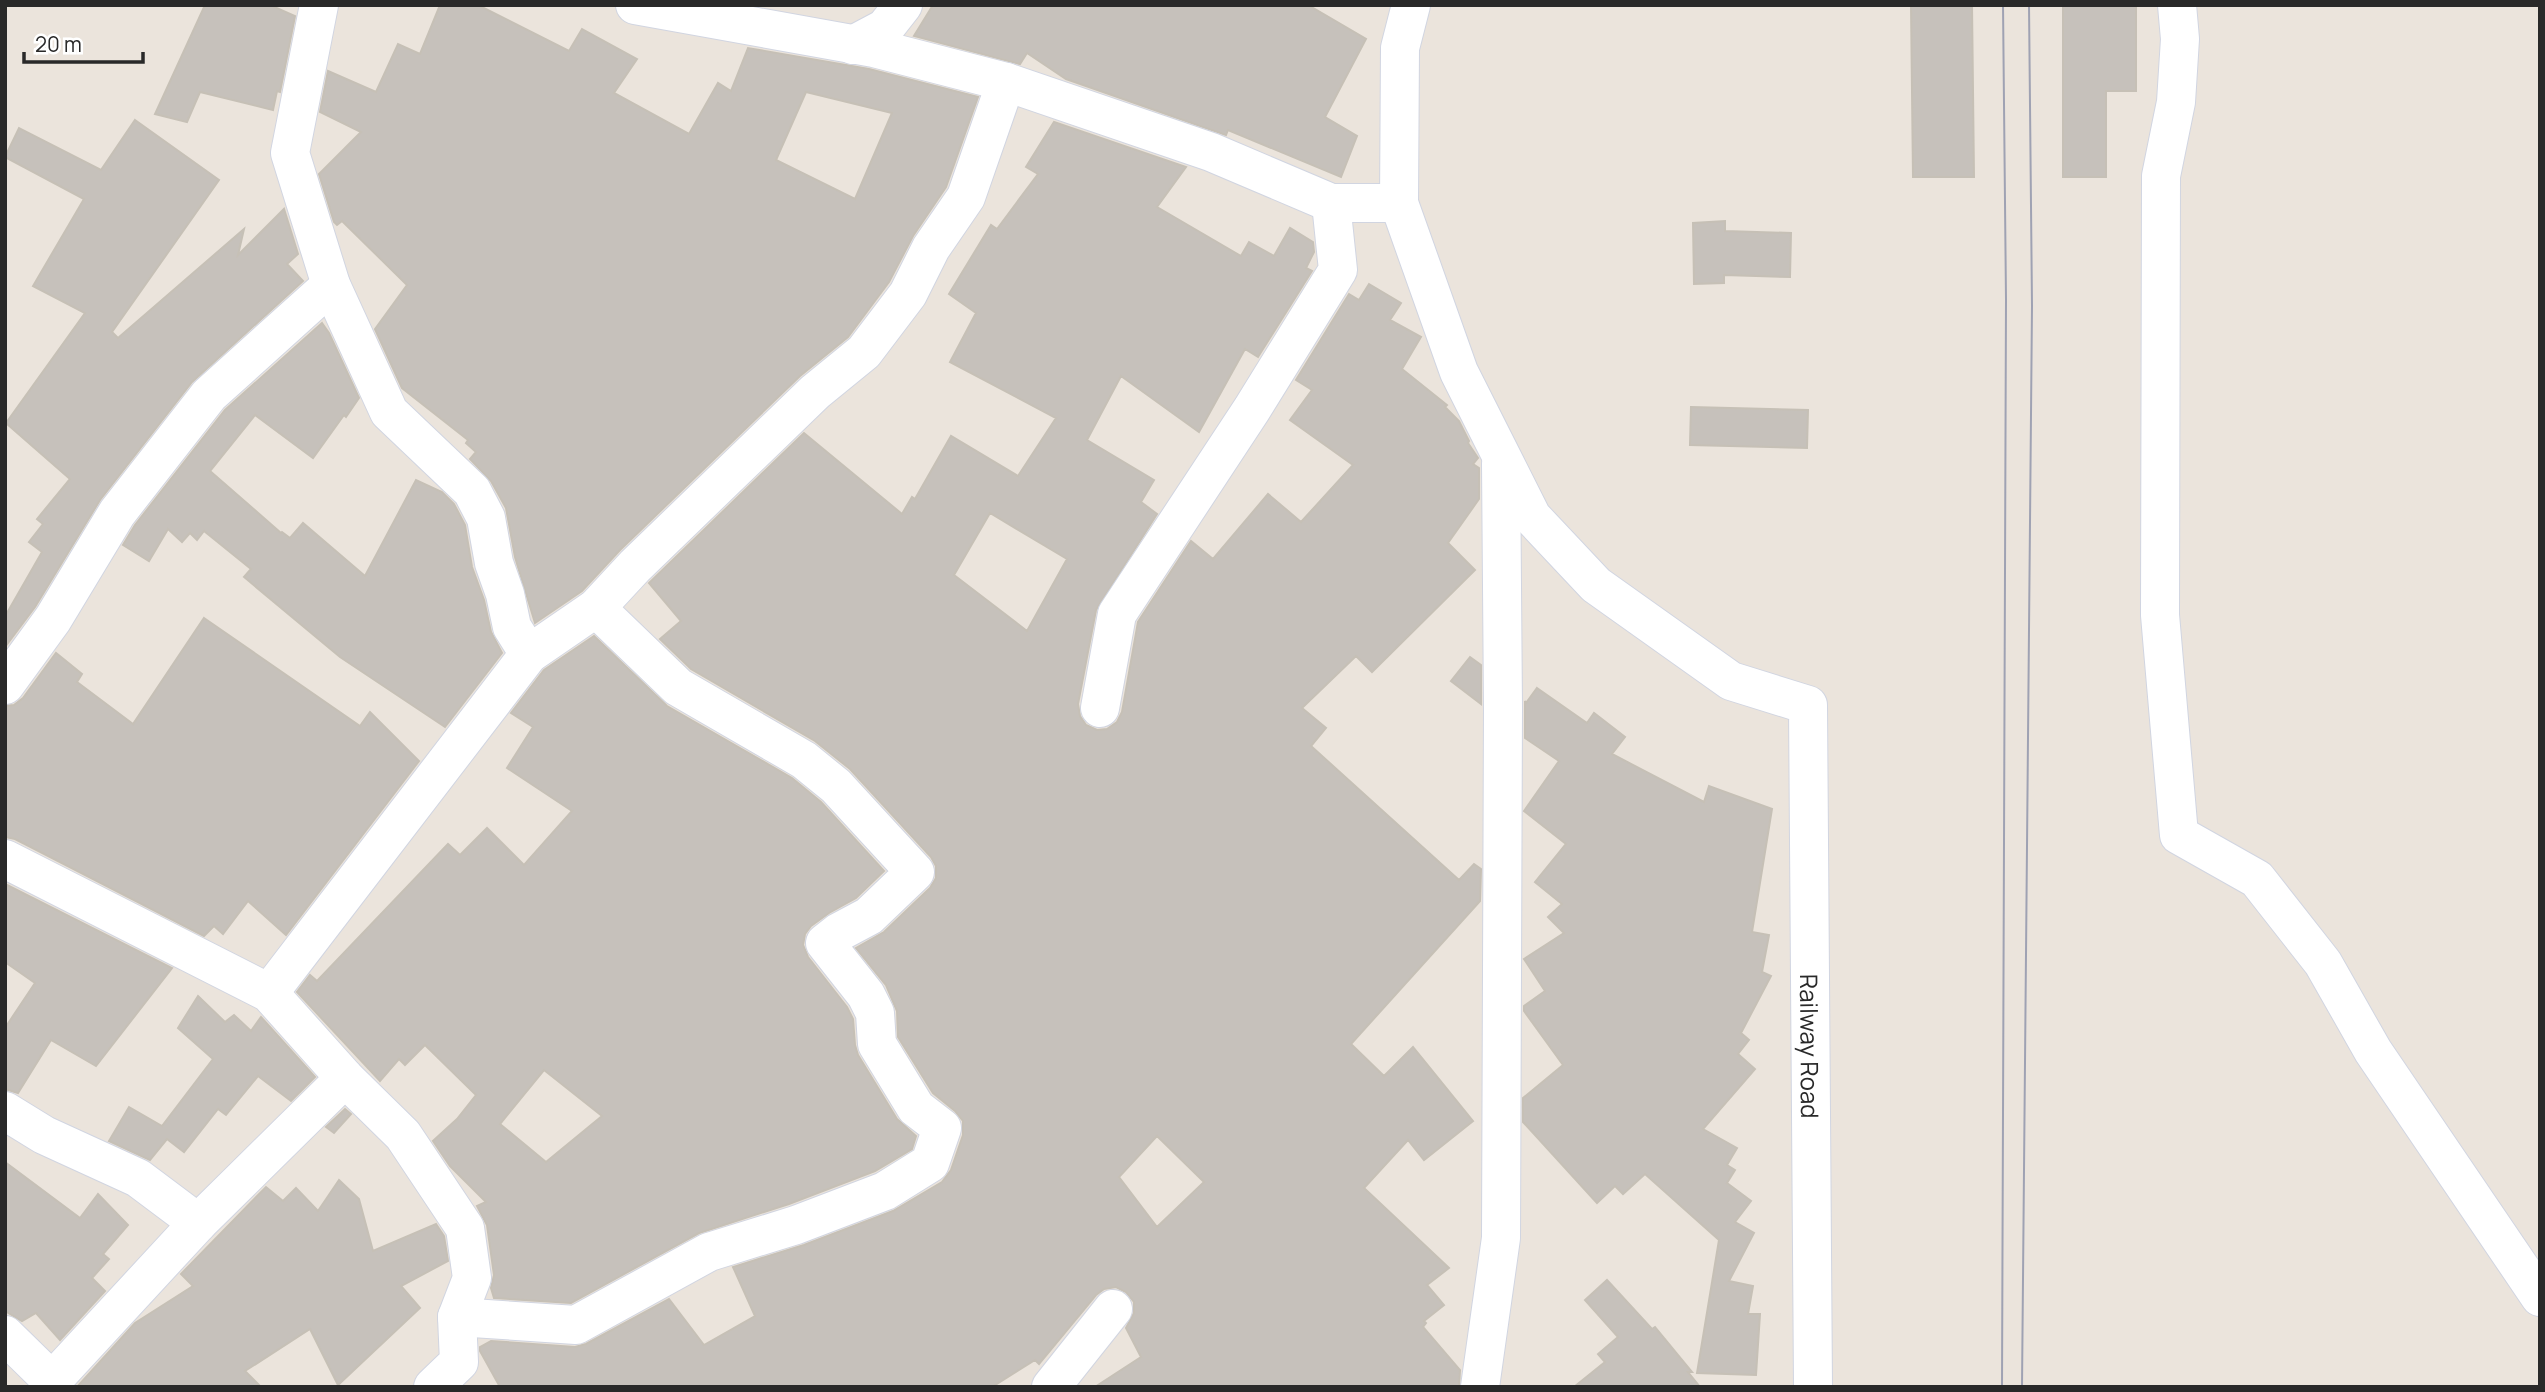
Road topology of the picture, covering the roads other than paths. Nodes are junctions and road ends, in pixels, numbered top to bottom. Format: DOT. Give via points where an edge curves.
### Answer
graph roads {
  1 [pos="319,5"];
  2 [pos="635,5"];
  3 [pos="903,5"];
  4 [pos="1411,5"];
  5 [pos="2176,5"];
  6 [pos="853,45"];
  7 [pos="1006,82"];
  8 [pos="1331,203"];
  9 [pos="1399,203"];
  10 [pos="331,285"];
  11 [pos="1501,455"];
  12 [pos="596,608"];
  13 [pos="528,654"];
  14 [pos="5,685"];
  15 [pos="1100,708"];
  16 [pos="5,859"];
  17 [pos="269,993"];
  18 [pos="345,1078"];
  19 [pos="5,1111"];
  20 [pos="198,1223"];
  21 [pos="2540,1297"];
  22 [pos="1113,1309"];
  23 [pos="457,1317"];
  24 [pos="5,1335"];
  25 [pos="456,1378"];
  26 [pos="54,1384"];
  27 [pos="1051,1387"];
  28 [pos="1480,1387"];
  29 [pos="1813,1387"];
  1 -- 10 [label="street" via="290,153"];
  2 -- 6 [label="street"];
  3 -- 6 [label="street" via="885,27"];
  4 -- 9 [label="street" via="1400,48"];
  5 -- 21 [label="street" via="2180,39 2176,102 2161,176 2160,615 2179,835 2257,879 2315,953 2373,1051"];
  6 -- 7 [label="street"];
  7 -- 8 [label="street" via="1211,152"];
  7 -- 12 [label="street" via="966,197 931,248 908,294 864,352 805,401"];
  8 -- 9 [label="street"];
  8 -- 15 [label="street" via="1338,270 1117,614"];
  9 -- 11 [label="street" via="1459,372"];
  10 -- 13 [label="street" via="389,412 472,491 486,518 512,627"];
  10 -- 14 [label="street" via="209,395 117,513 53,619"];
  11 -- 28 [label="street" via="1501,1238"];
  11 -- 29 [label="street, Railway Road" via="1532,517 1596,585 1731,681 1808,705"];
  12 -- 13 [label="street"];
  12 -- 23 [label="street" via="678,687 804,760 825,777 915,872 869,916 825,943 866,995 875,1013 877,1044 916,1108 942,1128 930,1163 886,1191 709,1252 576,1325"];
  13 -- 17 [label="street"];
  16 -- 17 [label="street"];
  17 -- 18 [label="street"];
  18 -- 20 [label="street"];
  18 -- 23 [label="street" via="403,1135 465,1228 471,1278"];
  19 -- 20 [label="street" via="44,1135 138,1178"];
  20 -- 26 [label="street"];
  22 -- 27 [label="street"];
  23 -- 25 [label="street"];
  24 -- 26 [label="street"];
}
